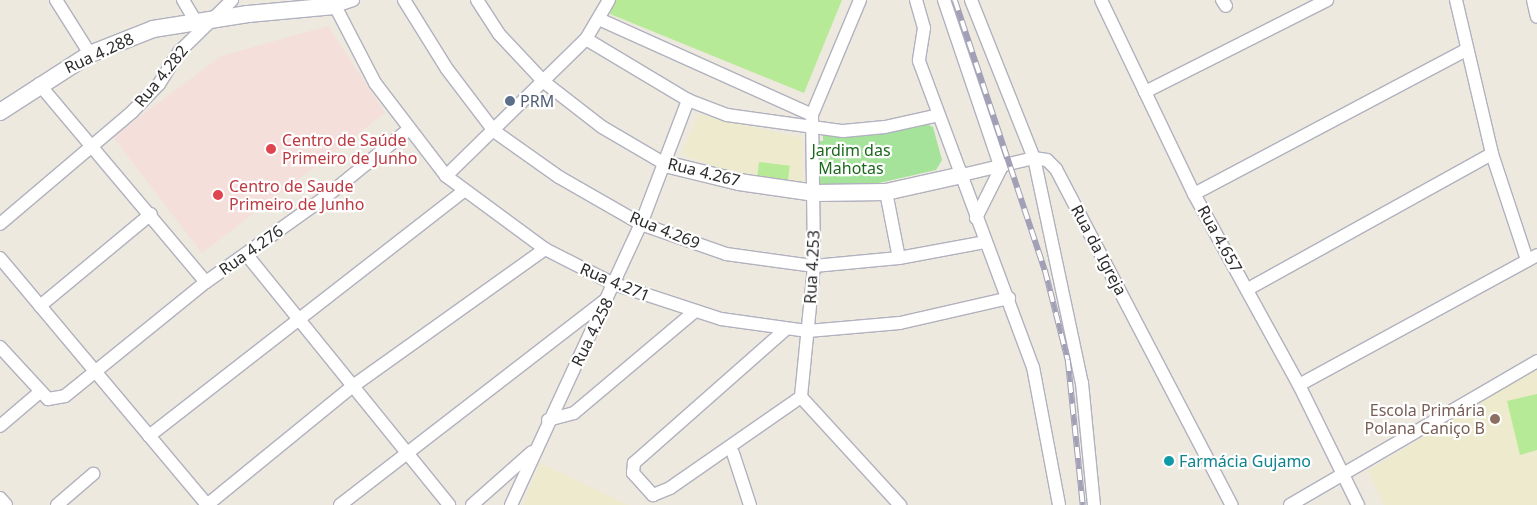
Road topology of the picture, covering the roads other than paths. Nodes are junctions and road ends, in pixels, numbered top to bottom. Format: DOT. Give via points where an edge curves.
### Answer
graph roads {
  1 [pos="56,0"];
  2 [pos="184,0"];
  3 [pos="232,0"];
  4 [pos="353,0"];
  5 [pos="404,0"];
  6 [pos="477,0"];
  7 [pos="609,0"];
  8 [pos="860,0"];
  9 [pos="916,0"];
  10 [pos="944,0"];
  11 [pos="970,0"];
  12 [pos="1101,0"];
  13 [pos="1327,0"];
  14 [pos="1456,0"];
  15 [pos="1533,0"];
  16 [pos="334,3"];
  17 [pos="1537,17"];
  18 [pos="601,20"];
  19 [pos="204,21"];
  20 [pos="586,39"];
  21 [pos="1466,50"];
  22 [pos="90,54"];
  23 [pos="544,82"];
  24 [pos="40,84"];
  25 [pos="1145,92"];
  26 [pos="688,100"];
  27 [pos="0,112"];
  28 [pos="812,114"];
  29 [pos="939,115"];
  30 [pos="408,130"];
  31 [pos="494,130"];
  32 [pos="812,130"];
  33 [pos="92,147"];
  34 [pos="1492,154"];
  35 [pos="1038,158"];
  36 [pos="665,164"];
  37 [pos="1001,168"];
  38 [pos="962,175"];
  39 [pos="446,176"];
  40 [pos="462,192"];
  41 [pos="886,192"];
  42 [pos="815,194"];
  43 [pos="1194,194"];
  44 [pos="151,214"];
  45 [pos="976,218"];
  46 [pos="0,224"];
  47 [pos="641,224"];
  48 [pos="985,242"];
  49 [pos="545,249"];
  50 [pos="246,254"];
  51 [pos="0,258"];
  52 [pos="899,258"];
  53 [pos="1532,258"];
  54 [pos="814,266"];
  55 [pos="206,282"];
  56 [pos="614,284"];
  57 [pos="1248,289"];
  58 [pos="609,297"];
  59 [pos="1009,298"];
  60 [pos="40,306"];
  61 [pos="694,312"];
  62 [pos="299,321"];
  63 [pos="786,329"];
  64 [pos="808,331"];
  65 [pos="0,347"];
  66 [pos="1537,361"];
  67 [pos="96,372"];
  68 [pos="1299,385"];
  69 [pos="353,386"];
  70 [pos="40,392"];
  71 [pos="802,397"];
  72 [pos="548,420"];
  73 [pos="0,426"];
  74 [pos="149,436"];
  75 [pos="534,450"];
  76 [pos="405,451"];
  77 [pos="733,453"];
  78 [pos="93,474"];
  79 [pos="1343,476"];
  80 [pos="0,498"];
  81 [pos="6,505"];
  82 [pos="57,505"];
  83 [pos="207,505"];
  84 [pos="340,505"];
  85 [pos="449,505"];
  86 [pos="472,505"];
  87 [pos="511,505"];
  88 [pos="750,505"];
  89 [pos="900,505"];
  90 [pos="1060,505"];
  91 [pos="1094,505"];
  92 [pos="1232,505"];
  93 [pos="1290,505"];
  94 [pos="1358,505"];
  1 -- 22 [label="street"];
  2 -- 19 [label="street"];
  3 -- 19 [label="street"];
  4 -- 16 [label="street"];
  5 -- 31 [label="street, Rua 4.269" via="447,70"];
  6 -- 23 [label="street, Rua 4.267" via="499,34"];
  7 -- 18 [label="street"];
  8 -- 28 [label="street, Rua 4.253"];
  9 -- 29 [label="street" via="924,28 919,61"];
  10 -- 37 [label="street"];
  11 -- 35 [label="street, Rua da Igreja"];
  12 -- 25 [label="street, Rua 4.657"];
  13 -- 25 [label="street"];
  14 -- 21 [label="street"];
  15 -- 17 [label="street"];
  16 -- 19 [label="street"];
  16 -- 30 [label="street, Rua 4.271" via="375,83"];
  18 -- 20 [label="street"];
  18 -- 28 [label="street"];
  19 -- 22 [label="street, Rua 4.288" via="153,29"];
  19 -- 33 [label="street, Rua 4.282" via="159,84"];
  20 -- 23 [label="street"];
  20 -- 26 [label="street"];
  21 -- 34 [label="street"];
  21 -- 43 [label="street"];
  22 -- 24 [label="street, Rua 4.288"];
  23 -- 31 [label="street"];
  23 -- 36 [label="street, Rua 4.267" via="602,127"];
  24 -- 27 [label="street, Rua 4.288"];
  24 -- 33 [label="street"];
  25 -- 43 [label="street, Rua 4.657"];
  26 -- 32 [label="street" via="727,115"];
  26 -- 36 [label="street, Rua 4.258"];
  28 -- 32 [label="street, Rua 4.253"];
  29 -- 32 [label="street" via="885,127"];
  29 -- 38 [label="street"];
  30 -- 39 [label="street, Rua 4.271"];
  30 -- 50 [label="street, Rua 4.276"];
  31 -- 39 [label="street"];
  31 -- 47 [label="street, Rua 4.269" via="559,177"];
  32 -- 42 [label="street, Rua 4.253"];
  33 -- 44 [label="street"];
  33 -- 46 [label="street, Rua 4.282"];
  34 -- 53 [label="street"];
  34 -- 57 [label="street"];
  35 -- 37 [label="street"];
  35 -- 91 [label="street" via="1082,384"];
  35 -- 92 [label="street, Rua da Igreja" via="1056,169"];
  36 -- 42 [label="street, Rua 4.267" via="739,182"];
  36 -- 47 [label="street, Rua 4.258"];
  37 -- 38 [label="street"];
  37 -- 45 [label="street"];
  38 -- 41 [label="street, Rua 4.267"];
  38 -- 45 [label="street"];
  39 -- 40 [label="street, Rua 4.271"];
  40 -- 49 [label="street, Rua 4.271"];
  40 -- 62 [label="street"];
  41 -- 42 [label="street, Rua 4.267"];
  41 -- 52 [label="street"];
  42 -- 54 [label="street, Rua 4.253"];
  43 -- 57 [label="street, Rua 4.657"];
  44 -- 55 [label="street"];
  44 -- 60 [label="street"];
  45 -- 48 [label="street"];
  47 -- 54 [label="street, Rua 4.269" via="726,254"];
  47 -- 56 [label="street, Rua 4.258"];
  48 -- 52 [label="street, Rua 4.269"];
  48 -- 59 [label="street"];
  49 -- 56 [label="street, Rua 4.271"];
  49 -- 69 [label="street"];
  50 -- 55 [label="street, Rua 4.276"];
  50 -- 62 [label="street"];
  51 -- 60 [label="street"];
  52 -- 54 [label="street, Rua 4.269"];
  53 -- 68 [label="street"];
  54 -- 64 [label="street, Rua 4.253"];
  55 -- 67 [label="street, Rua 4.276"];
  56 -- 58 [label="street, Rua 4.258"];
  56 -- 61 [label="street, Rua 4.271"];
  57 -- 68 [label="street, Rua 4.657"];
  58 -- 72 [label="street, Rua 4.258"];
  58 -- 76 [label="street"];
  59 -- 64 [label="street, Rua 4.271" via="900,323"];
  59 -- 90 [label="street" via="1033,367"];
  60 -- 67 [label="street"];
  61 -- 63 [label="street, Rua 4.271"];
  61 -- 72 [label="street" via="574,413"];
  62 -- 69 [label="street"];
  62 -- 74 [label="street"];
  63 -- 64 [label="street, Rua 4.271"];
  63 -- 71 [label="street" via="634,463 633,473 654,495"];
  64 -- 71 [label="street, Rua 4.253"];
  65 -- 70 [label="street"];
  66 -- 79 [label="street"];
  67 -- 70 [label="street, Rua 4.276" via="56,399"];
  67 -- 74 [label="street"];
  68 -- 79 [label="street, Rua 4.657"];
  69 -- 76 [label="street"];
  69 -- 83 [label="street"];
  70 -- 73 [label="street"];
  71 -- 89 [label="street"];
  72 -- 75 [label="street, Rua 4.258"];
  74 -- 83 [label="street"];
  75 -- 86 [label="street"];
  75 -- 87 [label="street, Rua 4.258"];
  76 -- 84 [label="street"];
  76 -- 85 [label="street"];
  77 -- 88 [label="street"];
  78 -- 82 [label="street"];
  79 -- 93 [label="street"];
  79 -- 94 [label="street, Rua 4.657"];
  80 -- 81 [label="street"];
}
